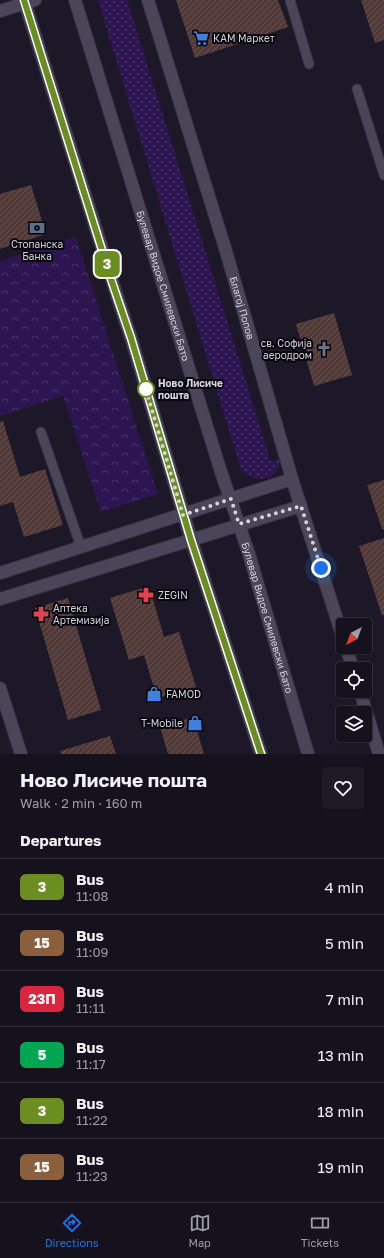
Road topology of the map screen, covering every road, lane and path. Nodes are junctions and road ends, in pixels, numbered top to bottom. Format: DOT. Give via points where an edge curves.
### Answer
graph roads {
  1 [pos="75,0"];
  2 [pos="148,0"];
  3 [pos="290,0"];
  4 [pos="28,1"];
  5 [pos="0,11"];
  6 [pos="309,64"];
  7 [pos="357,89"];
  8 [pos="384,175"];
  9 [pos="42,432"];
  10 [pos="292,479"];
  11 [pos="231,499"];
  12 [pos="301,506"];
  13 [pos="183,515"];
  14 [pos="239,524"];
  15 [pos="191,540"];
  16 [pos="82,547"];
  17 [pos="0,573"];
  18 [pos="0,599"];
  19 [pos="337,618"];
  20 [pos="0,688"];
  21 [pos="362,698"];
  22 [pos="21,754"];
  23 [pos="261,754"];
  24 [pos="308,754"];
  25 [pos="379,754"];
  1 -- 11 [label="street, Булевар Видое Смилевски Бато"];
  2 -- 10 [label="street, Благој Попов" via="225,248"];
  3 -- 6 [label="lane"];
  4 -- 5 [label="street"];
  4 -- 13 [label="street"];
  7 -- 8 [label="lane"];
  9 -- 16 [label="lane"];
  10 -- 11 [label="street"];
  10 -- 12 [label="street, Благој Попов"];
  11 -- 13 [label="street"];
  11 -- 14 [label="street, Булевар Видое Смилевски Бато"];
  12 -- 14 [label="street"];
  12 -- 19 [label="street, Благој Попов"];
  13 -- 15 [label="street"];
  13 -- 16 [label="street"];
  14 -- 15 [label="street"];
  14 -- 24 [label="street, Булевар Видое Смилевски Бато"];
  15 -- 18 [label="street"];
  15 -- 23 [label="street"];
  16 -- 17 [label="street"];
  20 -- 22 [label="street"];
  21 -- 25 [label="street"];
}
